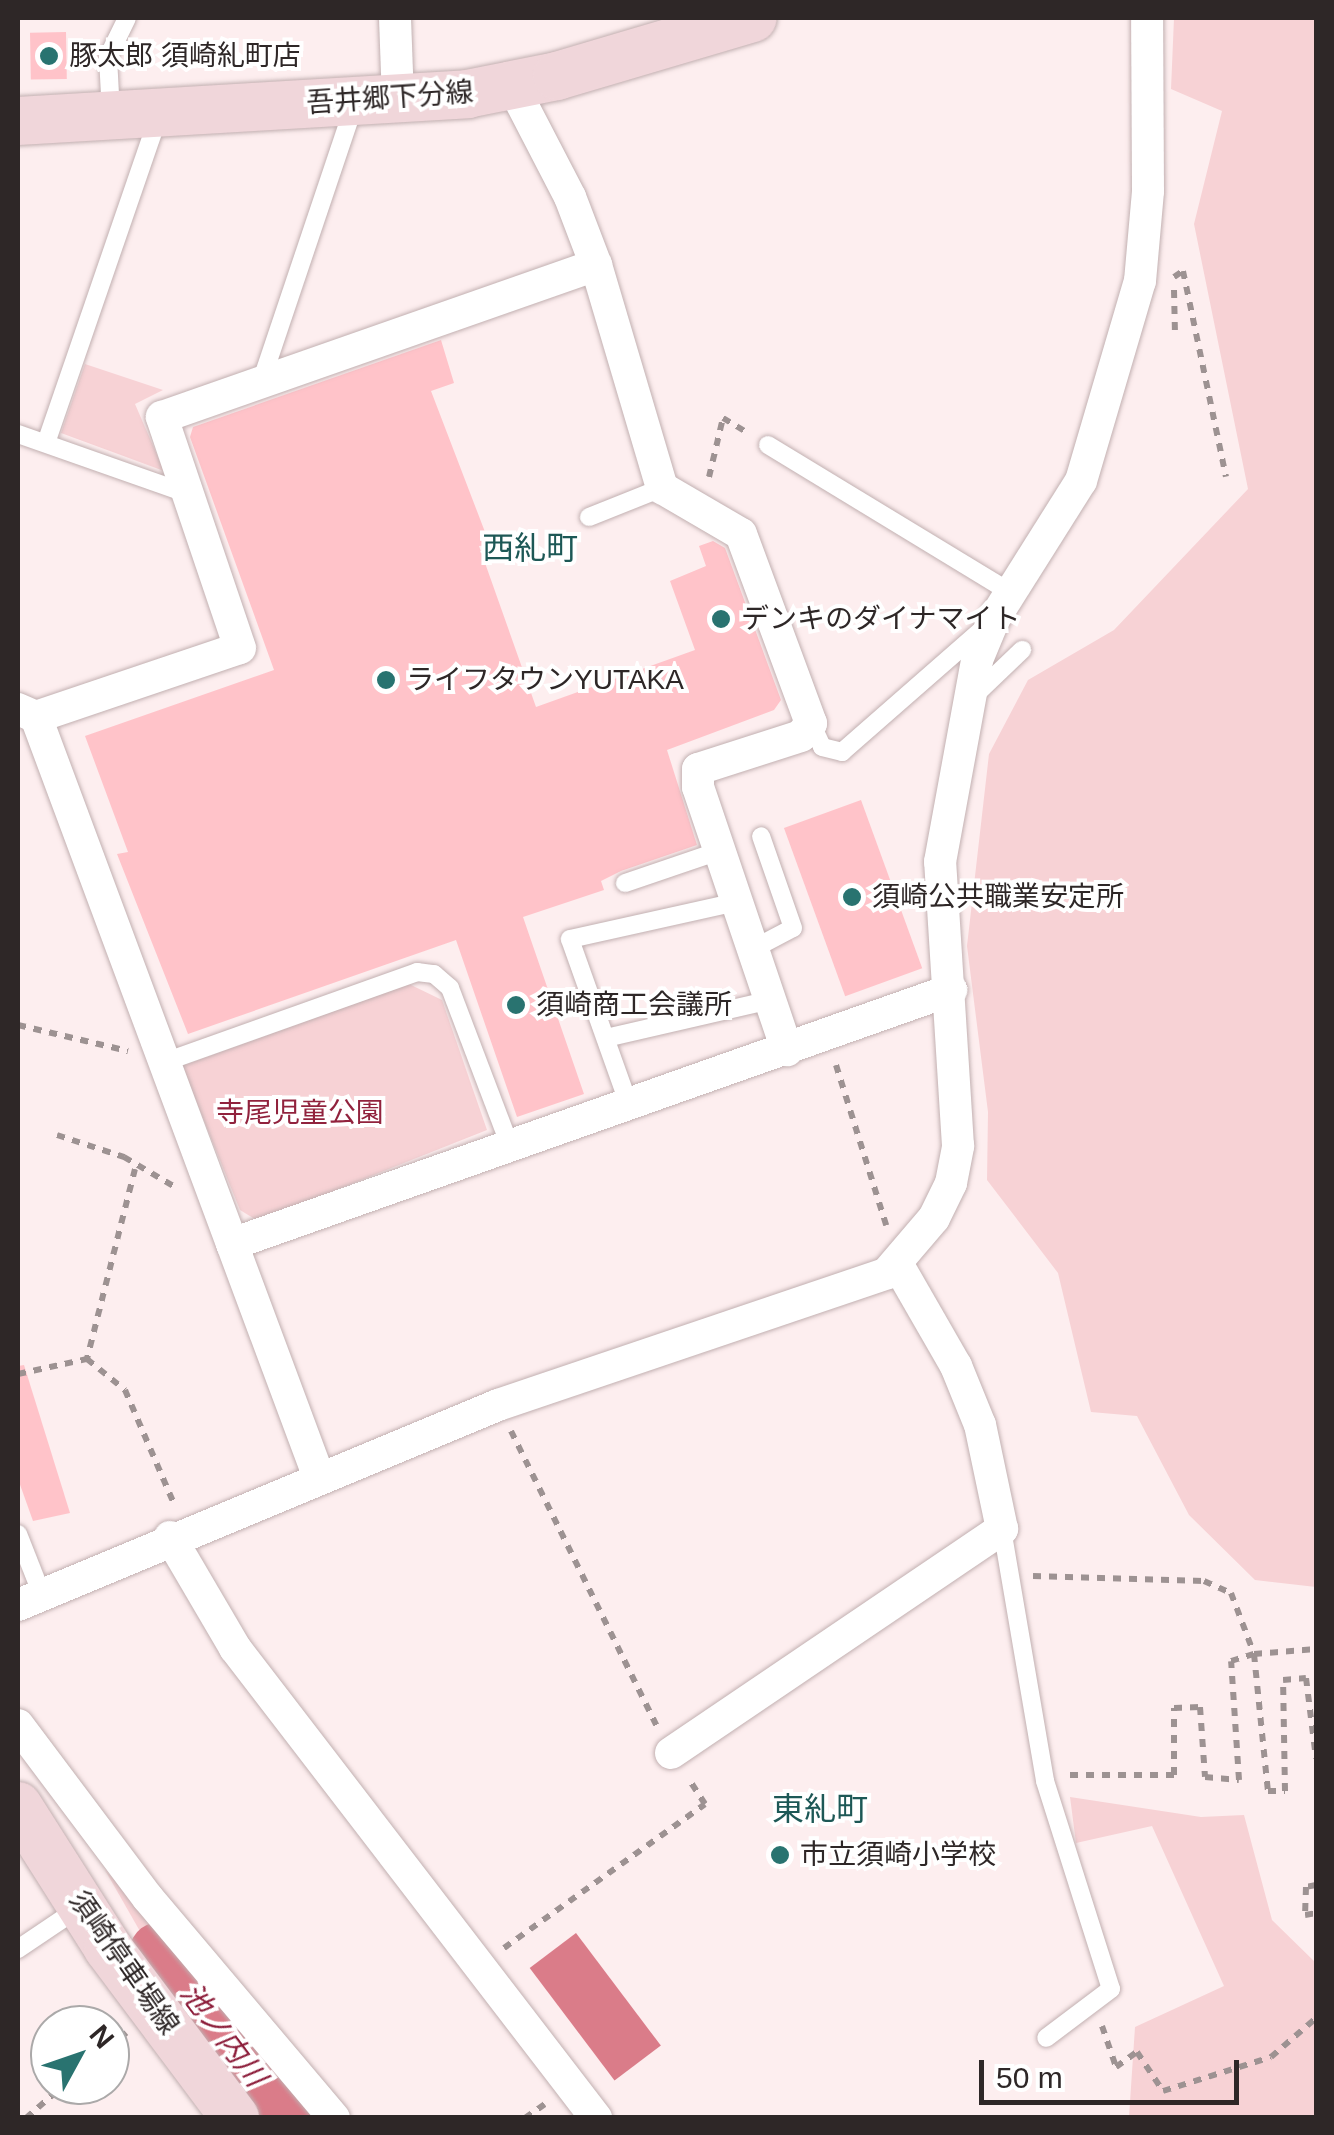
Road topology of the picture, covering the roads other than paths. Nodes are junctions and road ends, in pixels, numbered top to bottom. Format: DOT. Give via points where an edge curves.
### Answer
graph roads {
  1 [pos="127,18"];
  2 [pos="395,18"];
  3 [pos="753,18"];
  4 [pos="1142,19"];
  5 [pos="513,87"];
  6 [pos="376,99"];
  7 [pos="160,112"];
  8 [pos="111,113"];
  9 [pos="18,121"];
  10 [pos="596,265"];
  11 [pos="261,382"];
  12 [pos="18,434"];
  13 [pos="46,443"];
  14 [pos="768,445"];
  15 [pos="662,488"];
  16 [pos="186,493"];
  17 [pos="589,517"];
  18 [pos="1002,606"];
  19 [pos="1022,650"];
  20 [pos="976,694"];
  21 [pos="27,713"];
  22 [pos="811,723"];
  23 [pos="761,836"];
  24 [pos="719,850"];
  25 [pos="625,883"];
  26 [pos="736,902"];
  27 [pos="753,949"];
  28 [pos="951,990"];
  29 [pos="770,1000"];
  30 [pos="606,1038"];
  31 [pos="787,1050"];
  32 [pos="162,1064"];
  33 [pos="630,1105"];
  34 [pos="510,1146"];
  35 [pos="232,1244"];
  36 [pos="899,1267"];
  37 [pos="318,1475"];
  38 [pos="1002,1530"];
  39 [pos="178,1533"];
  40 [pos="19,1542"];
  41 [pos="30,1600"];
  42 [pos="18,1725"];
  43 [pos="671,1752"];
  44 [pos="18,1806"];
  45 [pos="83,1905"];
  46 [pos="18,1948"];
  47 [pos="1046,2038"];
  48 [pos="235,2118"];
  49 [pos="334,2118"];
  50 [pos="596,2118"];
  1 -- 8 [label="lane" via="108,57"];
  2 -- 6 [label="street"];
  3 -- 5 [label="main road, 吾井郷下分線"];
  4 -- 18 [label="street" via="1148,191 1140,282 1089,484"];
  5 -- 6 [label="main road, 吾井郷下分線"];
  5 -- 10 [label="street" via="570,197"];
  6 -- 7 [label="main road, 吾井郷下分線"];
  6 -- 11 [label="lane"];
  7 -- 8 [label="main road, 吾井郷下分線"];
  7 -- 13 [label="lane"];
  8 -- 9 [label="main road, 吾井郷下分線"];
  10 -- 11 [label="street"];
  10 -- 15 [label="street"];
  11 -- 16 [label="street" via="162,417"];
  12 -- 13 [label="lane"];
  13 -- 16 [label="lane"];
  14 -- 18 [label="lane"];
  15 -- 17 [label="lane"];
  15 -- 22 [label="street" via="741,534"];
  16 -- 21 [label="street" via="240,648"];
  18 -- 20 [label="street" via="977,660"];
  18 -- 22 [label="lane" via="842,752 822,746"];
  19 -- 20 [label="lane"];
  20 -- 28 [label="street" via="940,862"];
  21 -- 32 [label="street"];
  22 -- 24 [label="street" via="801,736 698,769"];
  23 -- 27 [label="lane" via="793,928"];
  24 -- 25 [label="lane"];
  24 -- 26 [label="street"];
  26 -- 27 [label="street"];
  26 -- 30 [label="lane" via="570,939"];
  27 -- 29 [label="street"];
  28 -- 31 [label="street"];
  28 -- 36 [label="street" via="958,1146 952,1184"];
  29 -- 30 [label="lane"];
  29 -- 31 [label="street"];
  30 -- 33 [label="lane"];
  31 -- 33 [label="street"];
  32 -- 34 [label="lane" via="417,972 434,974 450,988"];
  32 -- 35 [label="street"];
  33 -- 34 [label="street"];
  34 -- 35 [label="street"];
  35 -- 37 [label="street"];
  36 -- 37 [label="street" via="498,1405"];
  36 -- 38 [label="street" via="956,1366 980,1425"];
  37 -- 39 [label="street"];
  38 -- 43 [label="street"];
  38 -- 47 [label="lane" via="1045,1781 1111,1988"];
  39 -- 41 [label="street"];
  39 -- 50 [label="street" via="236,1648"];
  40 -- 41 [label="lane"];
  42 -- 49 [label="street" via="148,1898"];
  44 -- 45 [label="main road, 須崎停車場線"];
  45 -- 46 [label="lane"];
  45 -- 48 [label="main road, 須崎停車場線"];
}
